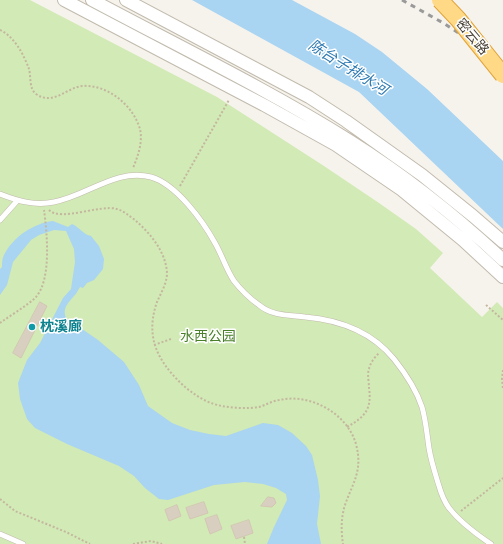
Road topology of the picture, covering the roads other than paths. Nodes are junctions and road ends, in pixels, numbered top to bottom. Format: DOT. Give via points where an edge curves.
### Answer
graph roads {
  1 [pos="64,0"];
  2 [pos="92,0"];
  3 [pos="103,0"];
  4 [pos="126,0"];
  5 [pos="440,0"];
  6 [pos="503,75"];
  7 [pos="0,194"];
  8 [pos="17,201"];
  9 [pos="0,220"];
  10 [pos="503,242"];
  11 [pos="503,253"];
  12 [pos="503,260"];
  13 [pos="503,277"];
  14 [pos="0,534"];
  15 [pos="23,544"];
  16 [pos="491,544"];
  1 -- 13 [label="street" via="264,104 336,145 402,190"];
  2 -- 12 [label="street" via="291,106 350,141 428,196"];
  3 -- 11 [label="street" via="284,95 359,139 428,188"];
  4 -- 10 [label="street" via="308,97 346,121 422,176"];
  5 -- 6 [label="highway, 密云路, bridge"];
  7 -- 8 [label="lane"];
  8 -- 9 [label="lane"];
  8 -- 16 [label="lane" via="55,202 121,177 130,176 150,176 176,192 207,230 234,280 260,307 267,311 325,320 354,328 384,348 416,391 426,421 429,450 436,477 448,506 455,516"];
  14 -- 15 [label="lane"];
}
